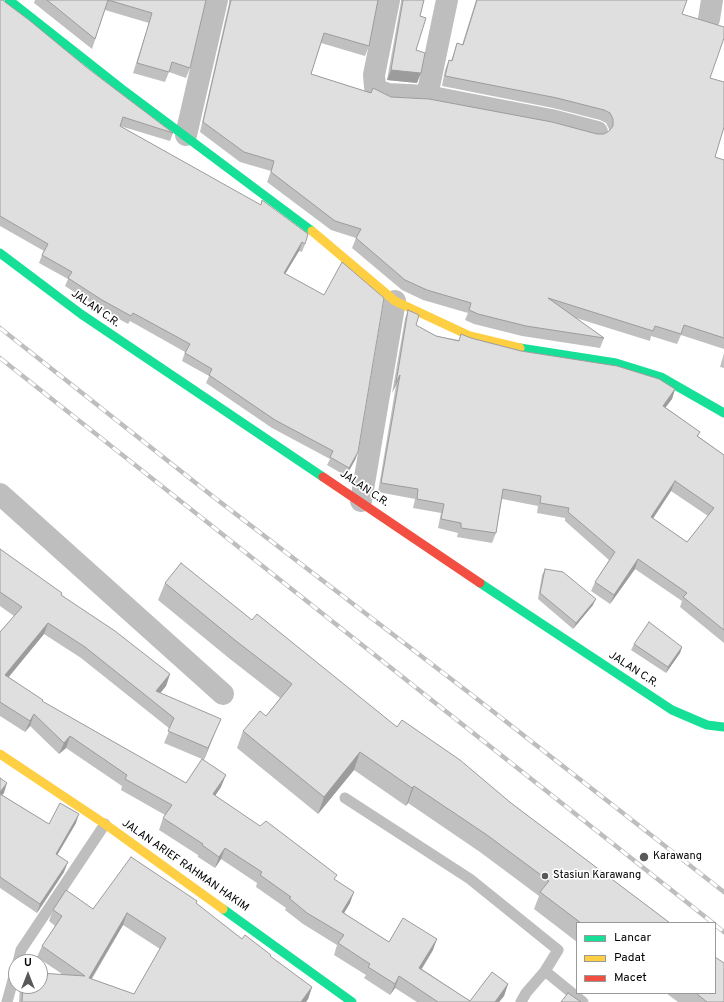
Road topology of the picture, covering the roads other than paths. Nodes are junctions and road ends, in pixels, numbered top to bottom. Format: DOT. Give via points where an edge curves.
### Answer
graph roads {
  1 [pos="9,0"];
  2 [pos="217,0"];
  3 [pos="389,0"];
  4 [pos="447,0"];
  5 [pos="427,96"];
  6 [pos="597,132"];
  7 [pos="186,135"];
  8 [pos="0,254"];
  9 [pos="395,301"];
  10 [pos="724,413"];
  11 [pos="0,494"];
  12 [pos="361,501"];
  13 [pos="223,694"];
  14 [pos="724,727"];
  15 [pos="0,754"];
  16 [pos="345,798"];
  17 [pos="105,824"];
  18 [pos="20,954"];
  19 [pos="545,971"];
  20 [pos="352,1002"];
  21 [pos="521,1002"];
  22 [pos="583,1002"];
  1 -- 7 [label="street" via="122,89"];
  2 -- 7 [label="street"];
  3 -- 5 [label="street" via="374,75 375,87 388,94"];
  4 -- 5 [label="street"];
  5 -- 6 [label="street" via="551,120"];
  7 -- 9 [label="street" via="318,235"];
  8 -- 12 [label="street, JALAN C.R." via="81,314"];
  9 -- 10 [label="street" via="470,336 520,348 616,363 661,377"];
  9 -- 12 [label="street"];
  11 -- 13 [label="street"];
  12 -- 14 [label="street, JALAN C.R." via="531,618 672,710 707,725"];
  15 -- 17 [label="street, JALAN ARIEF RAHMAN HAKIM"];
  16 -- 19 [label="lane" via="470,879 558,950"];
  17 -- 18 [label="lane"];
  17 -- 20 [label="street, JALAN ARIEF RAHMAN HAKIM"];
  19 -- 21 [label="lane"];
  19 -- 22 [label="lane"];
}
